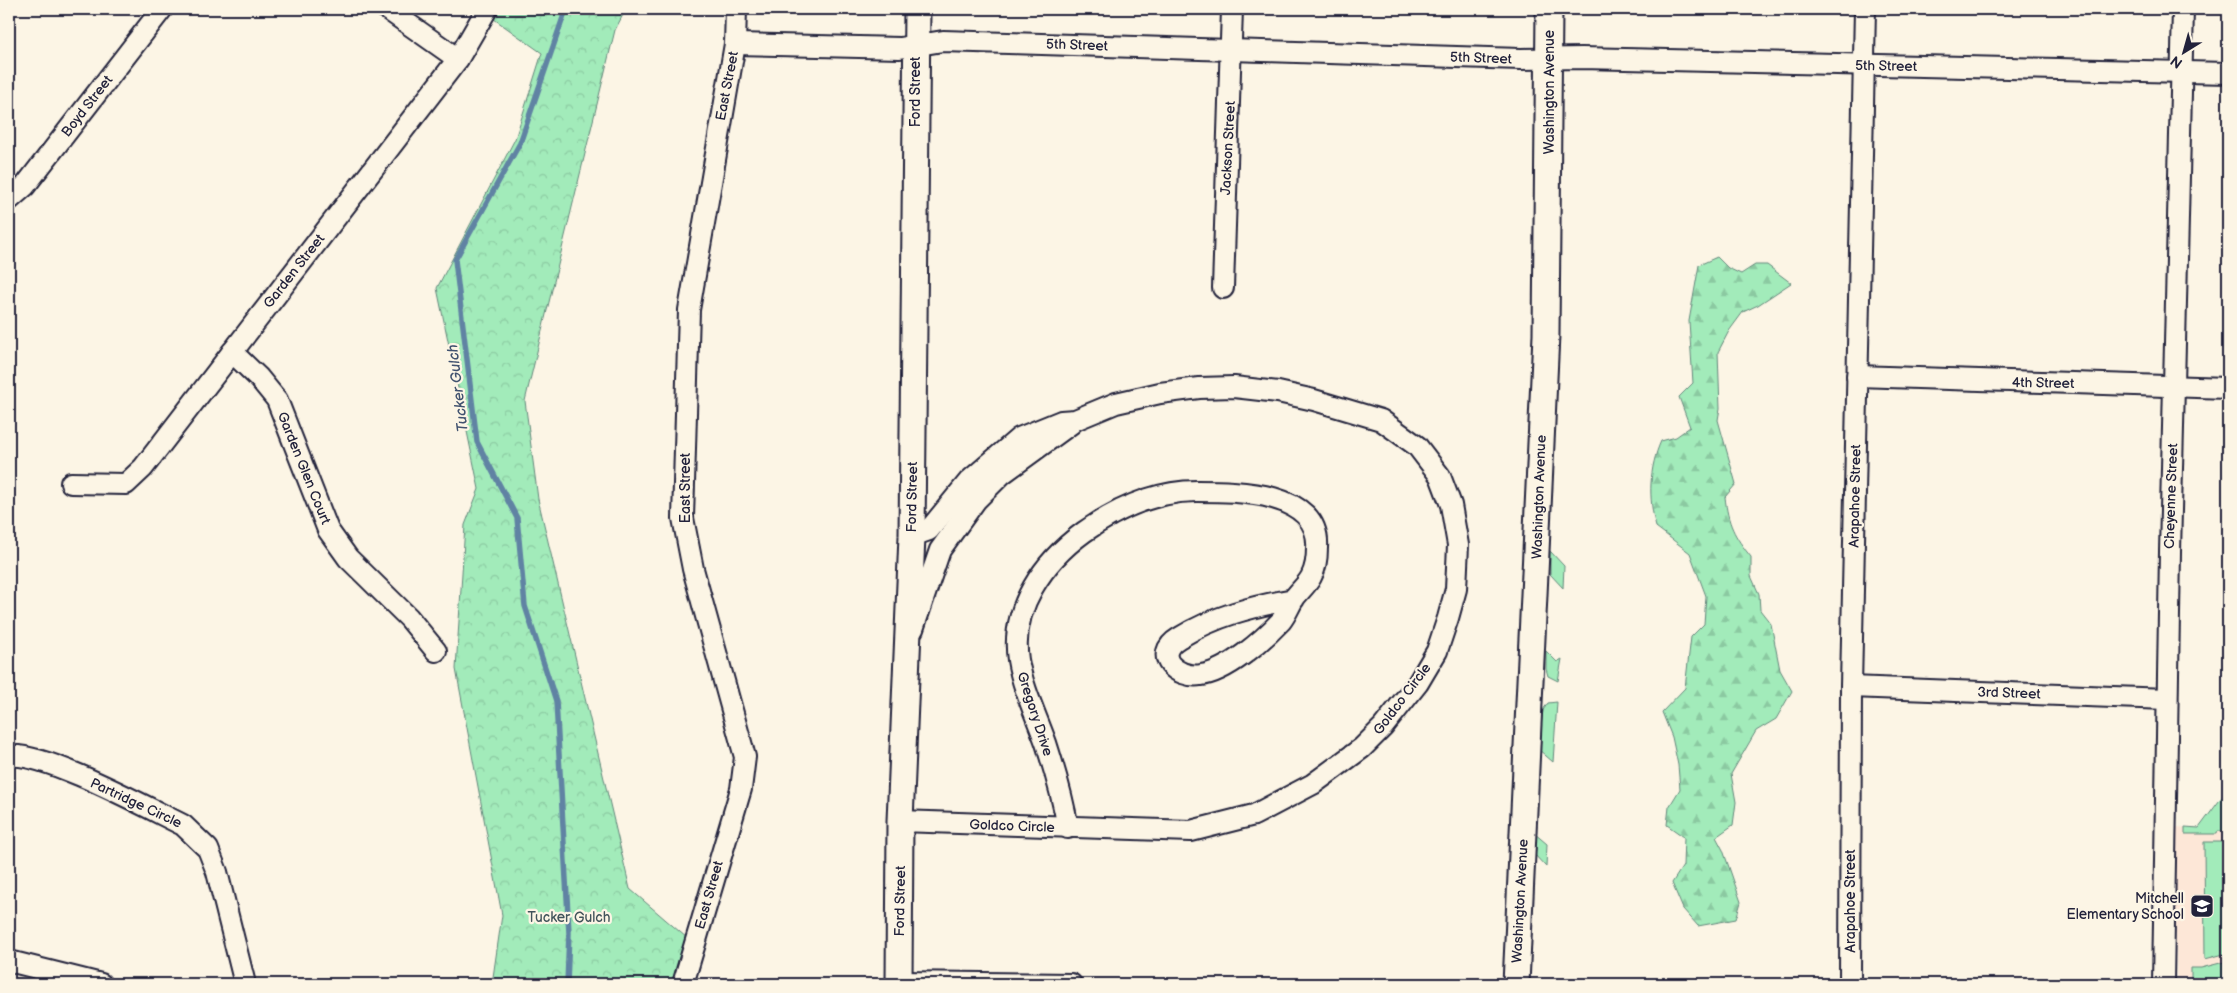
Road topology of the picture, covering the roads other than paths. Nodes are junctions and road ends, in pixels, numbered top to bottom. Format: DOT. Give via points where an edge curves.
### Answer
graph roads {
  1 [pos="162,9"];
  2 [pos="388,9"];
  3 [pos="487,9"];
  4 [pos="736,9"];
  5 [pos="917,9"];
  6 [pos="1232,9"];
  7 [pos="1549,9"];
  8 [pos="1864,9"];
  9 [pos="2183,9"];
  10 [pos="735,44"];
  11 [pos="916,44"];
  12 [pos="1232,49"];
  13 [pos="1549,59"];
  14 [pos="458,60"];
  15 [pos="1864,66"];
  16 [pos="2181,72"];
  17 [pos="2228,73"];
  18 [pos="9,200"];
  19 [pos="1223,288"];
  20 [pos="232,352"];
  21 [pos="1857,376"];
  22 [pos="2174,387"];
  23 [pos="2228,388"];
  24 [pos="1075,420"];
  25 [pos="70,484"];
  26 [pos="912,536"];
  27 [pos="1294,598"];
  28 [pos="906,642"];
  29 [pos="436,651"];
  30 [pos="1851,687"];
  31 [pos="2167,699"];
  32 [pos="9,756"];
  33 [pos="900,821"];
  34 [pos="1068,828"];
  35 [pos="9,961"];
  36 [pos="92,983"];
  37 [pos="899,983"];
  38 [pos="245,984"];
  39 [pos="683,984"];
  40 [pos="1071,984"];
  41 [pos="1516,984"];
  42 [pos="1850,984"];
  43 [pos="2163,984"];
  1 -- 18 [label="street, Boyd Street" via="25,186"];
  2 -- 14 [label="street"];
  3 -- 14 [label="street, Garden Street"];
  4 -- 10 [label="street, East Street"];
  5 -- 11 [label="street, Ford Street"];
  6 -- 12 [label="street, Jackson Street"];
  7 -- 13 [label="street, Washington Avenue"];
  8 -- 15 [label="street, Arapahoe Street"];
  9 -- 16 [label="street, Cheyenne Street"];
  10 -- 11 [label="street, 5th Street" via="900,48"];
  10 -- 39 [label="street, East Street" via="689,310 683,518 693,569 745,757 740,789"];
  11 -- 12 [label="street, 5th Street" via="943,41"];
  11 -- 26 [label="street, Ford Street"];
  12 -- 13 [label="street, 5th Street"];
  12 -- 19 [label="street, Jackson Street"];
  13 -- 15 [label="street, 5th Street"];
  13 -- 41 [label="street, Washington Avenue" via="1546,335"];
  14 -- 20 [label="street, Garden Street"];
  15 -- 16 [label="street, 5th Street"];
  15 -- 21 [label="street, Arapahoe Street"];
  16 -- 17 [label="street, 5th Street"];
  16 -- 22 [label="street, Cheyenne Street"];
  20 -- 25 [label="street, Garden Street" via="143,468 126,484"];
  20 -- 29 [label="street, Garden Glen Court" via="277,400 328,530 348,558 409,618"];
  21 -- 22 [label="street, 4th Street"];
  21 -- 30 [label="street, Arapahoe Street"];
  22 -- 23 [label="street, 4th Street"];
  22 -- 31 [label="street, Cheyenne Street"];
  24 -- 26 [label="street, Goldco Circle" via="1061,421 1019,438 969,481 929,530"];
  24 -- 28 [label="street, Goldco Circle" via="1002,474 976,500 940,550 918,619"];
  24 -- 34 [label="street, Goldco Circle" via="1116,403 1160,393 1234,387 1305,398 1381,420 1417,446 1440,476 1451,505 1458,545 1456,589 1437,651 1418,683 1362,748 1313,784 1254,814 1191,831"];
  26 -- 28 [label="street, Ford Street"];
  27 -- 27 [label="street, Gregory Drive" via="1219,617 1181,637 1171,643 1166,653 1169,664 1176,672 1189,677 1220,669 1263,638 1282,619"];
  27 -- 34 [label="street, Gregory Drive" via="1311,577 1318,540 1314,523 1296,507 1275,497 1230,492 1165,493 1134,503 1104,518 1072,541 1052,561 1025,600 1018,634 1018,658 1046,743"];
  28 -- 33 [label="street, Ford Street"];
  30 -- 31 [label="street, 3rd Street"];
  30 -- 42 [label="street, Arapahoe Street"];
  31 -- 43 [label="street, Cheyenne Street"];
  32 -- 38 [label="street, Partridge Circle" via="34,757 56,766 184,825 196,836 208,849 217,872"];
  33 -- 34 [label="street, Goldco Circle"];
  33 -- 37 [label="street, Ford Street"];
  35 -- 36 [label="street"];
  37 -- 40 [label="street"];
}
